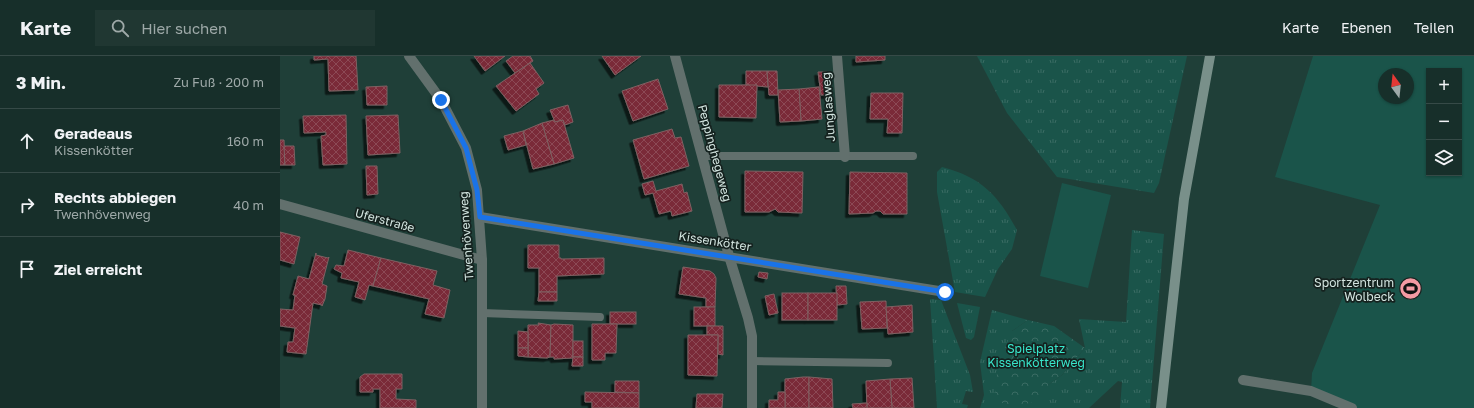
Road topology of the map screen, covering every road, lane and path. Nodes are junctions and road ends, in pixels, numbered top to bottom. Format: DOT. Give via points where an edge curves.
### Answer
graph roads {
  1 [pos="409,56"];
  2 [pos="675,56"];
  3 [pos="838,56"];
  4 [pos="1210,56"];
  5 [pos="703,156"];
  6 [pos="913,156"];
  7 [pos="845,157"];
  8 [pos="280,204"];
  9 [pos="480,217"];
  10 [pos="729,256"];
  11 [pos="482,260"];
  12 [pos="945,292"];
  13 [pos="482,313"];
  14 [pos="600,317"];
  15 [pos="752,362"];
  16 [pos="888,363"];
  17 [pos="1243,380"];
  18 [pos="482,408"];
  19 [pos="752,408"];
  20 [pos="1161,408"];
  21 [pos="1352,408"];
  1 -- 9 [label="street, Twenhövenweg" via="441,100 466,148 477,190"];
  2 -- 5 [label="street, Peppinghegeweg"];
  3 -- 7 [label="street, Junglasweg"];
  4 -- 20 [label="main road" via="1184,199"];
  5 -- 7 [label="lane"];
  5 -- 10 [label="street, Peppinghegeweg"];
  6 -- 7 [label="lane"];
  8 -- 11 [label="street, Uferstraße"];
  9 -- 10 [label="street, Kissenkötter"];
  9 -- 11 [label="street, Twenhövenweg"];
  10 -- 12 [label="street, Kissenkötter"];
  10 -- 15 [label="street, Peppinghegeweg" via="752,336"];
  11 -- 13 [label="street, Twenhövenweg"];
  13 -- 14 [label="lane"];
  13 -- 18 [label="street, Twenhövenweg"];
  15 -- 16 [label="lane"];
  15 -- 19 [label="street, Peppinghegeweg"];
  17 -- 21 [label="street" via="1311,391"];
}
